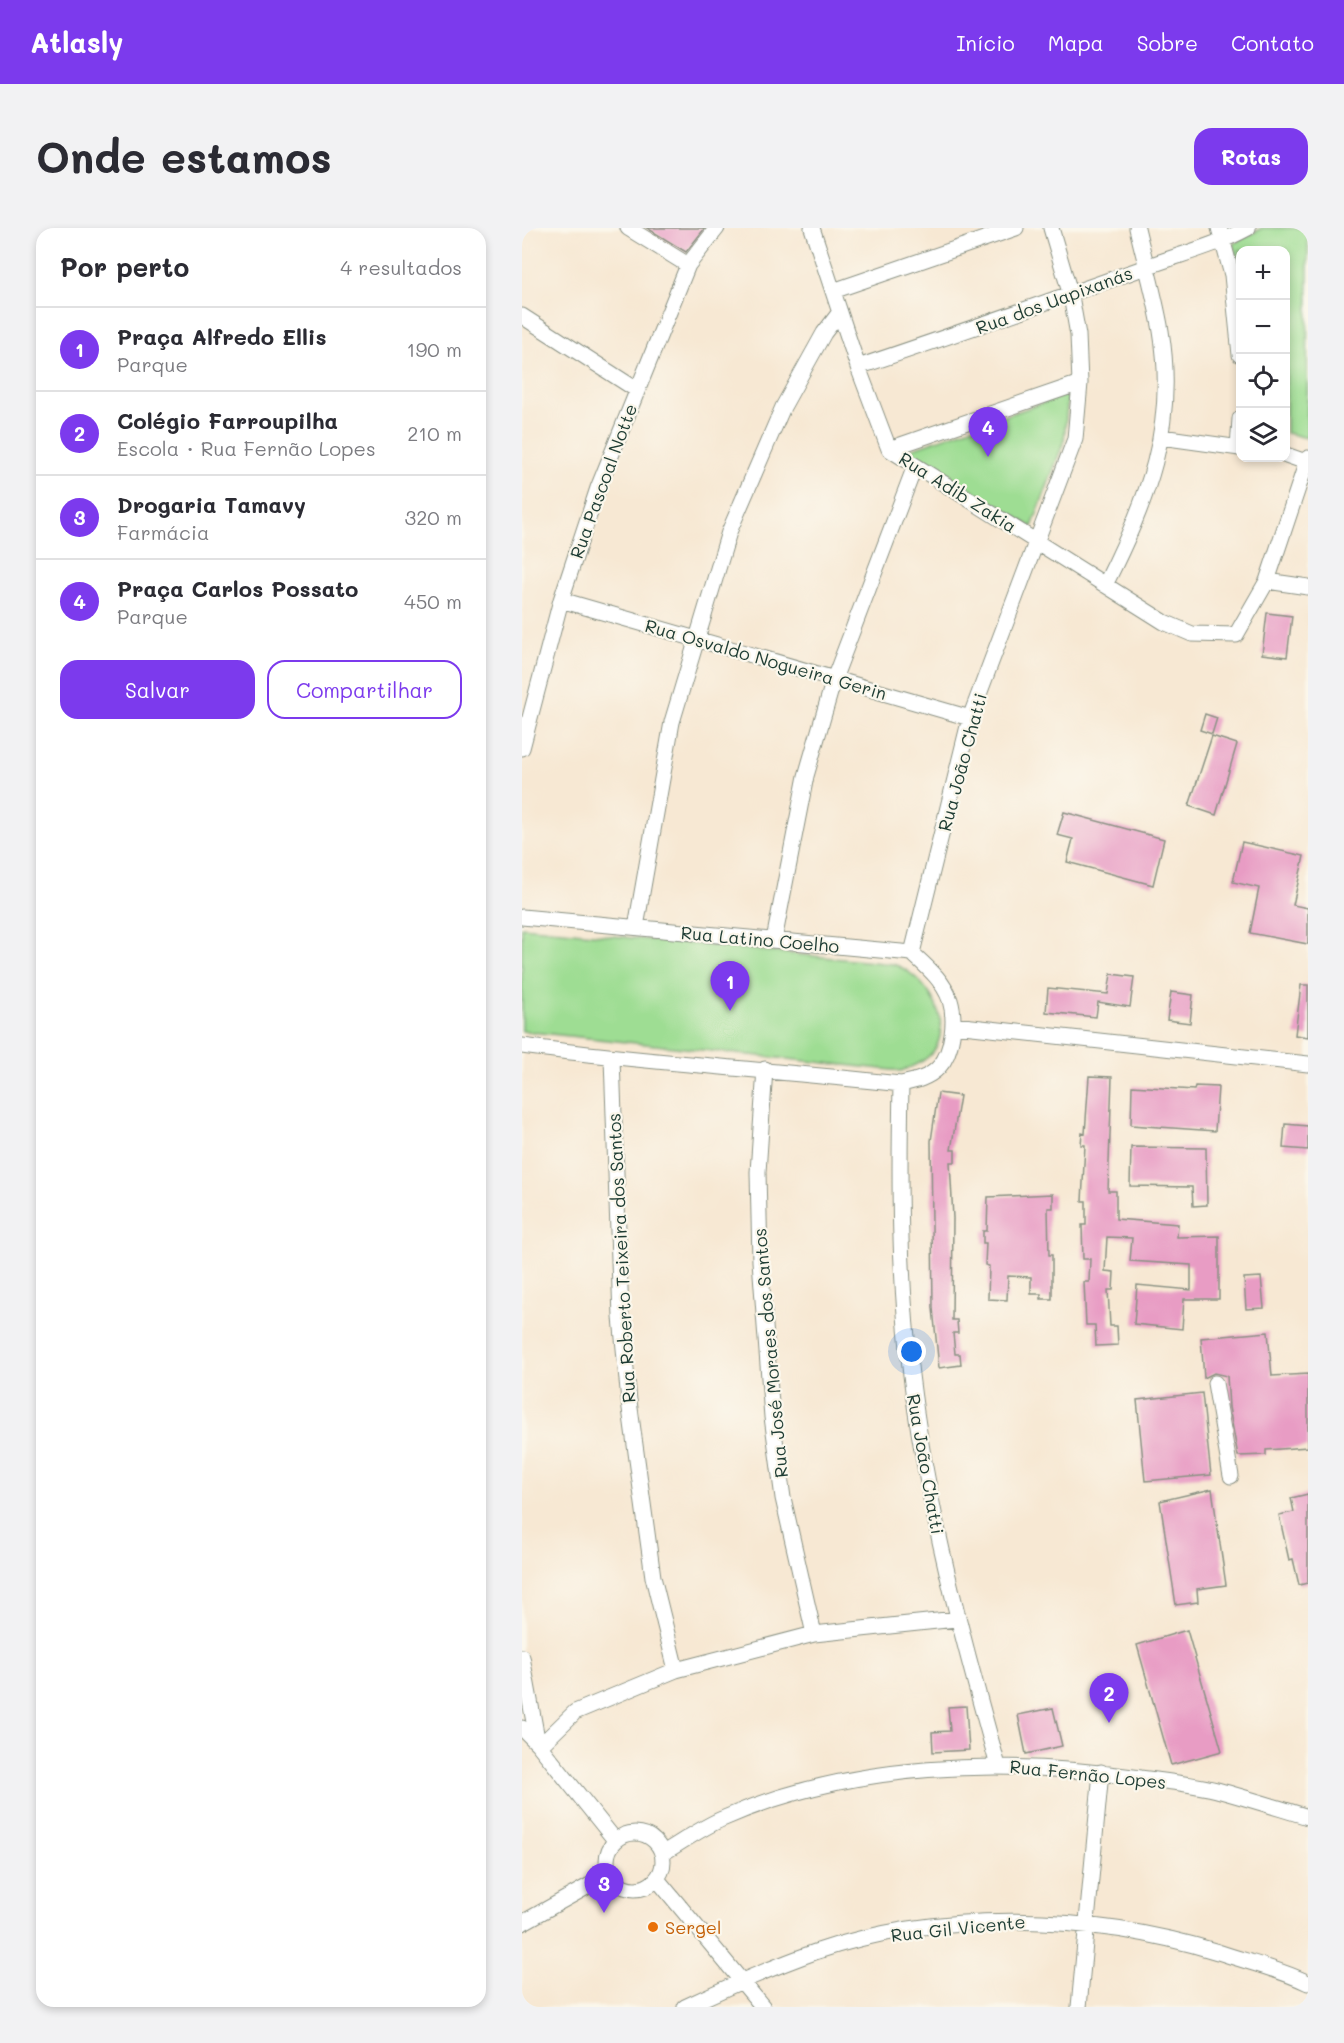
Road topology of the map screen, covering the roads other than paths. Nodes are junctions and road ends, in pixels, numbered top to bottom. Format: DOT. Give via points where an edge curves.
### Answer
graph roads {
  1 [pos="628,228"];
  2 [pos="717,228"];
  3 [pos="812,228"];
  4 [pos="1016,228"];
  5 [pos="1051,228"];
  6 [pos="1137,228"];
  7 [pos="1248,228"];
  8 [pos="1221,235"];
  9 [pos="688,265"];
  10 [pos="1147,266"];
  11 [pos="833,291"];
  12 [pos="1071,296"];
  13 [pos="840,312"];
  14 [pos="522,316"];
  15 [pos="1240,354"];
  16 [pos="858,367"];
  17 [pos="1080,383"];
  18 [pos="637,390"];
  19 [pos="1161,437"];
  20 [pos="1236,448"];
  21 [pos="889,449"];
  22 [pos="1290,456"];
  23 [pos="1307,460"];
  24 [pos="915,466"];
  25 [pos="1036,541"];
  26 [pos="1267,581"];
  27 [pos="1105,585"];
  28 [pos="1308,587"];
  29 [pos="561,600"];
  30 [pos="696,640"];
  31 [pos="834,679"];
  32 [pos="970,718"];
  33 [pos="522,748"];
  34 [pos="522,917"];
  35 [pos="636,927"];
  36 [pos="774,940"];
  37 [pos="912,953"];
  38 [pos="954,1025"];
  39 [pos="522,1046"];
  40 [pos="612,1058"];
  41 [pos="1308,1064"];
  42 [pos="765,1069"];
  43 [pos="901,1084"];
  44 [pos="1215,1383"];
  45 [pos="1231,1476"];
  46 [pos="956,1619"];
  47 [pos="814,1634"];
  48 [pos="522,1657"];
  49 [pos="676,1670"];
  50 [pos="522,1728"];
  51 [pos="539,1745"];
  52 [pos="998,1766"];
  53 [pos="1101,1772"];
  54 [pos="1308,1817"];
  55 [pos="615,1840"];
  56 [pos="663,1853"];
  57 [pos="610,1874"];
  58 [pos="657,1880"];
  59 [pos="522,1923"];
  60 [pos="1086,1927"];
  61 [pos="741,1981"];
  62 [pos="1308,1983"];
  63 [pos="685,2007"];
  64 [pos="763,2007"];
  65 [pos="1079,2007"];
  1 -- 9 [label="street"];
  2 -- 9 [label="street, Rua Pascoal Notte"];
  3 -- 11 [label="street, Rua Adib Zakia"];
  4 -- 11 [label="street"];
  5 -- 12 [label="street, Rua João Chatti"];
  6 -- 10 [label="street"];
  7 -- 8 [label="street, Rua dos Uapixanás"];
  8 -- 10 [label="street, Rua dos Uapixanás"];
  8 -- 15 [label="street" via="1232,274"];
  9 -- 18 [label="street, Rua Pascoal Notte"];
  10 -- 12 [label="street, Rua dos Uapixanás"];
  10 -- 19 [label="street" via="1161,332"];
  11 -- 13 [label="street, Rua Adib Zakia"];
  12 -- 16 [label="street, Rua dos Uapixanás"];
  12 -- 17 [label="street, Rua João Chatti"];
  13 -- 16 [label="street, Rua Adib Zakia"];
  13 -- 30 [label="street" via="814,350 778,417 729,532"];
  14 -- 18 [label="street"];
  16 -- 21 [label="street, Rua Adib Zakia"];
  17 -- 21 [label="street"];
  17 -- 25 [label="street, Rua João Chatti" via="1075,439"];
  18 -- 29 [label="street, Rua Pascoal Notte" via="598,488"];
  19 -- 20 [label="street"];
  19 -- 27 [label="street" via="1145,501"];
  21 -- 24 [label="street, Rua Adib Zakia"];
  22 -- 23 [label="street"];
  23 -- 26 [label="street"];
  24 -- 25 [label="street, Rua Adib Zakia"];
  24 -- 31 [label="street"];
  25 -- 27 [label="street, Rua Adib Zakia"];
  25 -- 32 [label="street, Rua João Chatti"];
  26 -- 27 [label="street, Rua Adib Zakia" via="1234,637 1192,634 1164,622"];
  26 -- 28 [label="street"];
  29 -- 30 [label="street, Rua Osvaldo Nogueira Gerin"];
  29 -- 33 [label="street, Rua Pascoal Notte"];
  30 -- 31 [label="street, Rua Osvaldo Nogueira Gerin"];
  30 -- 35 [label="street" via="672,722"];
  31 -- 32 [label="street, Rua Osvaldo Nogueira Gerin"];
  31 -- 36 [label="street" via="806,776"];
  32 -- 37 [label="street, Rua João Chatti"];
  34 -- 35 [label="street, Rua Latino Coelho"];
  35 -- 36 [label="street, Rua Latino Coelho"];
  36 -- 37 [label="street, Rua Latino Coelho"];
  37 -- 38 [label="street" via="940,982 950,1000"];
  38 -- 41 [label="street"];
  38 -- 43 [label="street" via="940,1066 922,1080"];
  39 -- 40 [label="street"];
  40 -- 42 [label="street"];
  40 -- 49 [label="street, Rua Roberto Teixeira dos Santos" via="621,1317 629,1401 653,1577"];
  42 -- 43 [label="street"];
  42 -- 47 [label="street, Rua José Moraes dos Santos" via="758,1172 760,1261 772,1417 783,1498"];
  43 -- 46 [label="street, Rua João Chatti" via="900,1226 911,1375 933,1511"];
  44 -- 45 [label="street"];
  46 -- 47 [label="street"];
  46 -- 52 [label="street, Rua João Chatti"];
  47 -- 49 [label="street"];
  48 -- 51 [label="street"];
  49 -- 51 [label="street" via="575,1712"];
  50 -- 51 [label="street"];
  51 -- 55 [label="street"];
  52 -- 53 [label="street, Rua Fernão Lopes"];
  52 -- 56 [label="street, Rua Fernão Lopes" via="912,1772 775,1799 720,1820"];
  53 -- 54 [label="street, Rua Fernão Lopes" via="1215,1790"];
  53 -- 60 [label="street"];
  55 -- 56 [label="street" via="630,1832 646,1834"];
  55 -- 57 [label="street" via="606,1857"];
  56 -- 58 [label="street" via="663,1867"];
  57 -- 58 [label="street" via="616,1882 633,1889"];
  57 -- 59 [label="street"];
  58 -- 61 [label="street"];
  60 -- 61 [label="street, Rua Gil Vicente" via="1032,1920 968,1923 865,1938 815,1952"];
  60 -- 62 [label="street, Rua Gil Vicente" via="1184,1942"];
  60 -- 65 [label="street"];
  61 -- 63 [label="street, Rua Gil Vicente"];
  61 -- 64 [label="street"];
}
